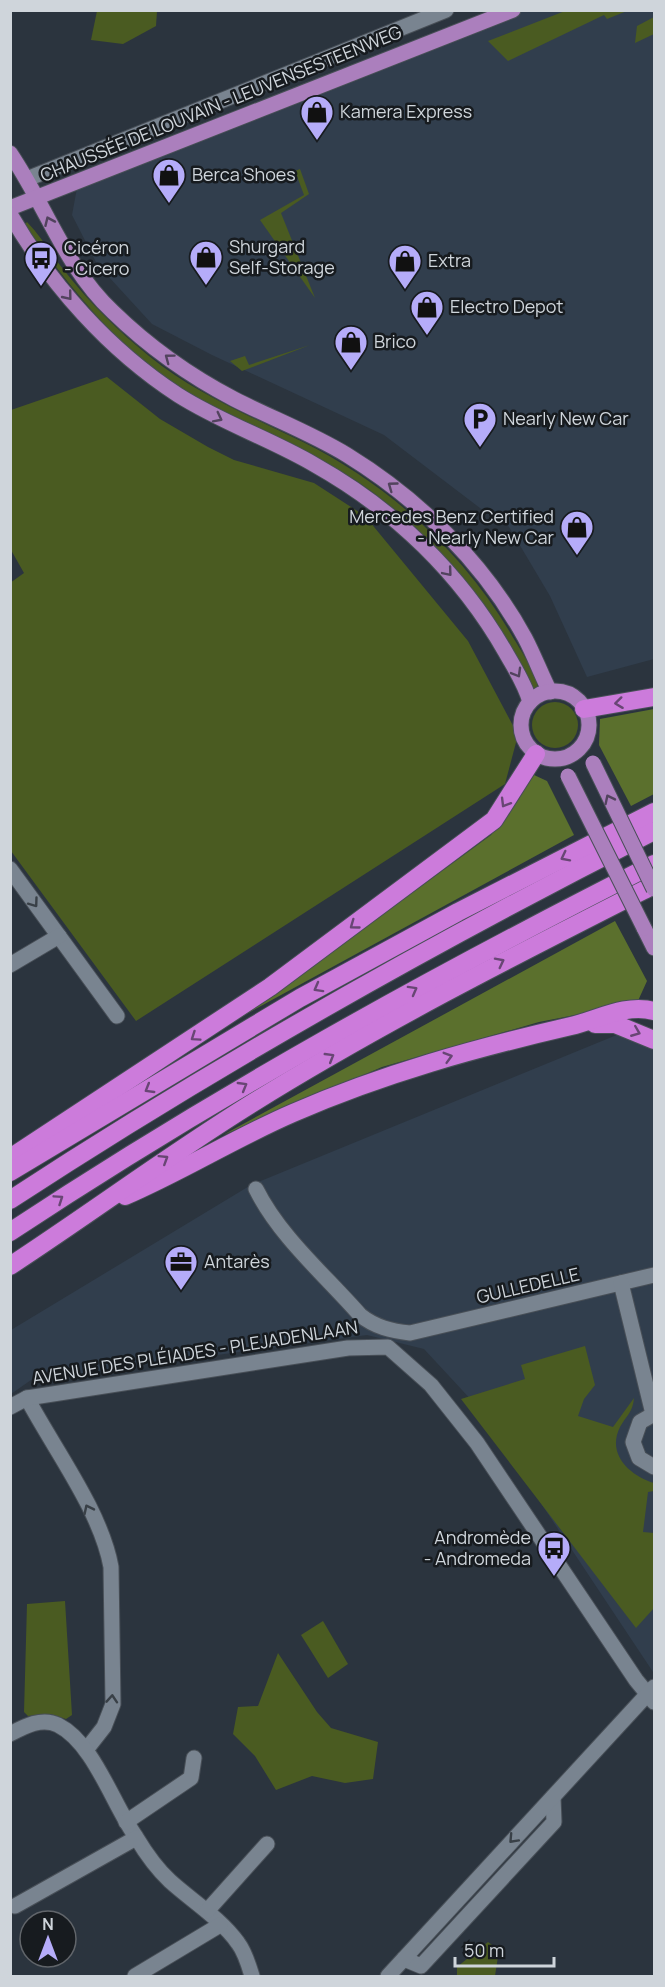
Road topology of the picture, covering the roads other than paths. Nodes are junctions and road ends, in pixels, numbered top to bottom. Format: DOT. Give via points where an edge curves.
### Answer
graph roads {
  1 [pos="446,10"];
  2 [pos="513,10"];
  3 [pos="10,153"];
  4 [pos="27,179"];
  5 [pos="38,198"];
  6 [pos="10,208"];
  7 [pos="10,214"];
  8 [pos="550,692"];
  9 [pos="654,697"];
  10 [pos="530,702"];
  11 [pos="584,709"];
  12 [pos="583,743"];
  13 [pos="536,754"];
  14 [pos="560,759"];
  15 [pos="654,812"];
  16 [pos="654,831"];
  17 [pos="654,864"];
  18 [pos="10,869"];
  19 [pos="654,887"];
  20 [pos="59,936"];
  21 [pos="654,948"];
  22 [pos="10,965"];
  23 [pos="654,1011"];
  24 [pos="117,1016"];
  25 [pos="575,1025"];
  26 [pos="654,1040"];
  27 [pos="10,1158"];
  28 [pos="10,1172"];
  29 [pos="256,1190"];
  30 [pos="10,1200"];
  31 [pos="100,1207"];
  32 [pos="10,1232"];
  33 [pos="10,1266"];
  34 [pos="654,1275"];
  35 [pos="621,1283"];
  36 [pos="27,1398"];
  37 [pos="10,1407"];
  38 [pos="654,1414"];
  39 [pos="654,1467"];
  40 [pos="652,1694"];
  41 [pos="10,1734"];
  42 [pos="86,1750"];
  43 [pos="194,1758"];
  44 [pos="126,1822"];
  45 [pos="136,1838"];
  46 [pos="267,1844"];
  47 [pos="15,1906"];
  48 [pos="207,1911"];
  49 [pos="220,1925"];
  50 [pos="135,1977"];
  51 [pos="252,1977"];
  52 [pos="388,1977"];
  1 -- 4 [label="street, CHAUSSÉE DE LOUVAIN - LEUVENSESTEENWEG"];
  2 -- 5 [label="main road, CHAUSSÉE DE LOUVAIN - LEUVENSESTEENWEG"];
  3 -- 4 [label="main road"];
  4 -- 5 [label="main road"];
  5 -- 6 [label="main road, CHAUSSÉE DE LOUVAIN - LEUVENSESTEENWEG"];
  8 -- 5 [label="main road, one-way" via="526,640 496,592 428,515 347,454 201,381 140,336 83,279"];
  7 -- 10 [label="main road, one-way" via="26,242 86,317 146,372 214,416 314,464 363,494 401,524 438,560 485,619"];
  8 -- 10 [label="main road"];
  8 -- 11 [label="main road" via="570,695"];
  9 -- 11 [label="highway, one-way"];
  10 -- 13 [label="main road" via="521,727 524,740"];
  11 -- 12 [label="main road" via="589,726"];
  12 -- 14 [label="main road"];
  19 -- 12 [label="main road, one-way, bridge"];
  13 -- 14 [label="main road"];
  13 -- 27 [label="highway, one-way" via="494,820 270,987"];
  14 -- 21 [label="main road, bridge"];
  15 -- 28 [label="highway, one-way" via="300,998"];
  16 -- 30 [label="highway" via="393,968 261,1043"];
  32 -- 17 [label="highway, one-way" via="100,1172 361,1019 479,953"];
  18 -- 20 [label="street, one-way"];
  31 -- 19 [label="highway, one-way" via="152,1167 368,1035 489,968"];
  20 -- 22 [label="street"];
  20 -- 24 [label="street"];
  23 -- 25 [label="highway" via="631,1010"];
  25 -- 26 [label="highway, one-way" via="615,1024"];
  31 -- 25 [label="highway, one-way" via="159,1182 235,1139 295,1112 420,1065"];
  29 -- 35 [label="street, GULLEDELLE" via="299,1248 360,1315 380,1327 410,1333"];
  31 -- 33 [label="highway"];
  34 -- 35 [label="street, GULLEDELLE"];
  35 -- 38 [label="street"];
  36 -- 37 [label="street, AVENUE DES PLÉIADES - PLEJADENLAAN"];
  36 -- 40 [label="street, AVENUE DES PLÉIADES - PLEJADENLAAN" via="348,1348 388,1347 431,1385 477,1443"];
  42 -- 36 [label="street, one-way" via="104,1727 113,1704 111,1567 107,1548 80,1492"];
  38 -- 39 [label="street" via="636,1428 633,1443 639,1458"];
  40 -- 52 [label="street"];
  41 -- 42 [label="street" via="41,1722 57,1724"];
  42 -- 44 [label="street"];
  43 -- 44 [label="street" via="191,1779"];
  44 -- 45 [label="street"];
  45 -- 47 [label="street"];
  45 -- 48 [label="street" via="168,1879"];
  46 -- 48 [label="street"];
  48 -- 49 [label="street"];
  49 -- 50 [label="street"];
  49 -- 51 [label="street" via="238,1943"];
}
